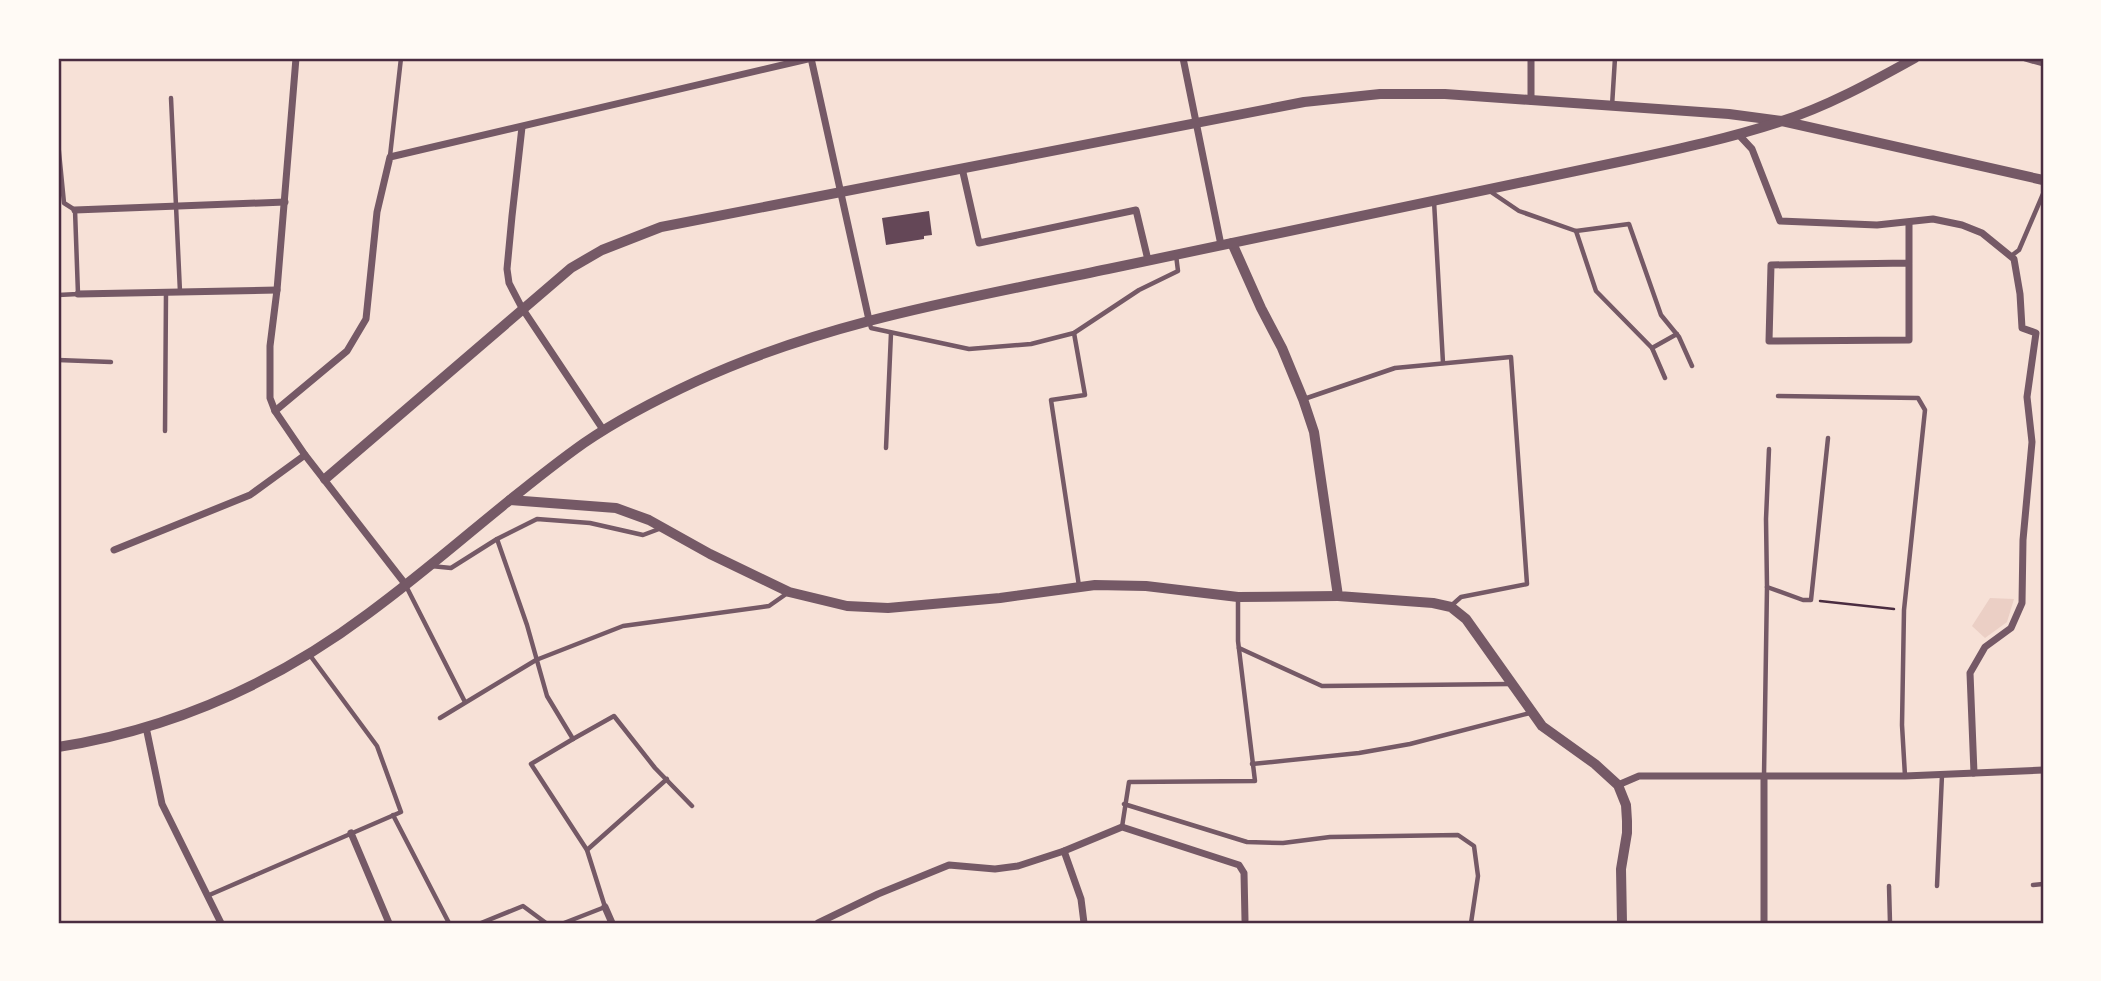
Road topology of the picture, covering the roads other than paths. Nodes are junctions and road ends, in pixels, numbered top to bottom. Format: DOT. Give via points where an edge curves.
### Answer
graph roads {
  1 [pos="296,58"];
  2 [pos="401,58"];
  3 [pos="812,58"];
  4 [pos="1183,58"];
  5 [pos="1531,58"];
  6 [pos="1615,58"];
  7 [pos="1915,58"];
  8 [pos="2025,58"];
  9 [pos="2043,63"];
  10 [pos="171,98"];
  11 [pos="1531,101"];
  12 [pos="1612,106"];
  13 [pos="1782,121"];
  14 [pos="1196,122"];
  15 [pos="522,127"];
  16 [pos="1739,135"];
  17 [pos="58,142"];
  18 [pos="390,157"];
  19 [pos="962,168"];
  20 [pos="2043,180"];
  21 [pos="1488,189"];
  22 [pos="842,191"];
  23 [pos="2043,194"];
  24 [pos="1434,201"];
  25 [pos="285,202"];
  26 [pos="177,206"];
  27 [pos="75,209"];
  28 [pos="1909,223"];
  29 [pos="1576,231"];
  30 [pos="1226,244"];
  31 [pos="1176,254"];
  32 [pos="2010,256"];
  33 [pos="1147,260"];
  34 [pos="1909,262"];
  35 [pos="277,290"];
  36 [pos="166,292"];
  37 [pos="180,292"];
  38 [pos="78,294"];
  39 [pos="58,295"];
  40 [pos="522,308"];
  41 [pos="869,320"];
  42 [pos="2043,326"];
  43 [pos="2036,332"];
  44 [pos="891,333"];
  45 [pos="1074,333"];
  46 [pos="1677,334"];
  47 [pos="1652,348"];
  48 [pos="58,360"];
  49 [pos="111,362"];
  50 [pos="1443,363"];
  51 [pos="1692,366"];
  52 [pos="1665,378"];
  53 [pos="1778,396"];
  54 [pos="1303,399"];
  55 [pos="275,411"];
  56 [pos="604,430"];
  57 [pos="165,431"];
  58 [pos="1828,438"];
  59 [pos="886,448"];
  60 [pos="1769,450"];
  61 [pos="305,455"];
  62 [pos="325,479"];
  63 [pos="510,500"];
  64 [pos="663,528"];
  65 [pos="497,539"];
  66 [pos="114,550"];
  67 [pos="430,566"];
  68 [pos="406,585"];
  69 [pos="1079,587"];
  70 [pos="1767,587"];
  71 [pos="789,592"];
  72 [pos="1338,596"];
  73 [pos="1238,597"];
  74 [pos="1451,607"];
  75 [pos="1239,648"];
  76 [pos="309,654"];
  77 [pos="536,660"];
  78 [pos="1511,684"];
  79 [pos="465,702"];
  80 [pos="1531,713"];
  81 [pos="440,718"];
  82 [pos="146,727"];
  83 [pos="573,739"];
  84 [pos="58,747"];
  85 [pos="1252,764"];
  86 [pos="2043,770"];
  87 [pos="1974,773"];
  88 [pos="1942,775"];
  89 [pos="1905,776"];
  90 [pos="1764,777"];
  91 [pos="667,779"];
  92 [pos="1618,785"];
  93 [pos="1124,804"];
  94 [pos="692,806"];
  95 [pos="393,815"];
  96 [pos="1122,827"];
  97 [pos="351,833"];
  98 [pos="587,849"];
  99 [pos="1064,851"];
  100 [pos="2043,884"];
  101 [pos="2033,885"];
  102 [pos="1889,886"];
  103 [pos="1937,886"];
  104 [pos="207,896"];
  105 [pos="605,907"];
  106 [pos="1245,920"];
  107 [pos="221,923"];
  108 [pos="389,923"];
  109 [pos="449,923"];
  110 [pos="481,923"];
  111 [pos="546,923"];
  112 [pos="564,923"];
  113 [pos="612,923"];
  114 [pos="818,923"];
  115 [pos="1084,923"];
  116 [pos="1471,923"];
  117 [pos="1622,923"];
  118 [pos="1764,923"];
  119 [pos="1890,923"];
  1 -- 25 [label="street"];
  2 -- 18 [label="lane"];
  3 -- 15 [label="street"];
  3 -- 22 [label="street"];
  4 -- 14 [label="street"];
  5 -- 11 [label="street"];
  6 -- 12 [label="lane"];
  7 -- 13 [label="street"];
  8 -- 9 [label="street"];
  10 -- 26 [label="lane"];
  11 -- 12 [label="street"];
  11 -- 14 [label="street" via="1380,94 1304,102"];
  12 -- 13 [label="street"];
  13 -- 16 [label="street"];
  13 -- 20 [label="street"];
  14 -- 19 [label="street"];
  14 -- 30 [label="street"];
  15 -- 18 [label="street"];
  15 -- 40 [label="street" via="508,269 509,283"];
  16 -- 21 [label="street"];
  16 -- 28 [label="street" via="1752,149 1780,221"];
  17 -- 27 [label="lane" via="64,204"];
  18 -- 55 [label="street" via="377,212 366,319 347,351"];
  19 -- 22 [label="street"];
  19 -- 33 [label="street" via="979,243 1136,210"];
  21 -- 24 [label="street"];
  21 -- 29 [label="lane" via="1519,211"];
  22 -- 40 [label="street" via="629,238 571,268"];
  22 -- 41 [label="street"];
  23 -- 32 [label="lane" via="2019,250"];
  24 -- 30 [label="street"];
  24 -- 50 [label="lane"];
  25 -- 26 [label="street"];
  25 -- 35 [label="street"];
  26 -- 27 [label="street"];
  26 -- 37 [label="lane"];
  27 -- 38 [label="lane"];
  28 -- 32 [label="street" via="1933,219 1962,225 1982,233"];
  28 -- 34 [label="street"];
  29 -- 46 [label="lane" via="1629,223 1661,315"];
  29 -- 47 [label="lane" via="1596,291"];
  30 -- 31 [label="street"];
  30 -- 54 [label="street" via="1282,348"];
  31 -- 33 [label="street"];
  31 -- 45 [label="lane" via="1178,271 1139,290"];
  32 -- 43 [label="street" via="2020,294 2022,328"];
  33 -- 41 [label="street"];
  34 -- 34 [label="street" via="1909,340 1769,341 1770,265"];
  35 -- 37 [label="street"];
  35 -- 55 [label="street" via="268,383"];
  36 -- 37 [label="street"];
  36 -- 38 [label="street"];
  36 -- 57 [label="lane"];
  38 -- 39 [label="lane"];
  40 -- 56 [label="street"];
  40 -- 62 [label="street"];
  41 -- 44 [label="lane" via="871,328"];
  41 -- 56 [label="street" via="759,354"];
  42 -- 43 [label="street"];
  43 -- 87 [label="street" via="2026,397 2032,442 2022,603 2011,628 1985,647 1970,673"];
  44 -- 45 [label="lane" via="969,349 1031,344"];
  44 -- 59 [label="lane"];
  45 -- 69 [label="lane" via="1085,395 1051,400"];
  46 -- 47 [label="lane"];
  46 -- 51 [label="lane"];
  47 -- 52 [label="lane"];
  48 -- 49 [label="lane"];
  50 -- 54 [label="lane" via="1395,368"];
  50 -- 74 [label="lane" via="1511,357 1527,584 1461,597"];
  53 -- 89 [label="lane" via="1918,398 1924,410 1904,610"];
  54 -- 72 [label="street" via="1314,432"];
  55 -- 61 [label="street"];
  56 -- 63 [label="street"];
  58 -- 70 [label="lane" via="1811,600"];
  60 -- 70 [label="lane"];
  61 -- 62 [label="street"];
  61 -- 66 [label="street" via="250,495"];
  62 -- 68 [label="street"];
  63 -- 64 [label="street" via="616,508"];
  63 -- 67 [label="street"];
  64 -- 65 [label="lane" via="643,535 590,523 537,519"];
  64 -- 71 [label="street"];
  65 -- 67 [label="lane" via="452,568"];
  65 -- 77 [label="lane"];
  67 -- 68 [label="street"];
  68 -- 76 [label="street"];
  68 -- 79 [label="lane"];
  69 -- 71 [label="street" via="888,608 847,606"];
  69 -- 73 [label="street" via="1146,586"];
  70 -- 90 [label="lane"];
  71 -- 77 [label="lane" via="769,606 623,626"];
  72 -- 73 [label="street"];
  72 -- 74 [label="street"];
  73 -- 75 [label="lane"];
  74 -- 78 [label="street" via="1466,619"];
  75 -- 78 [label="lane" via="1322,686"];
  75 -- 85 [label="lane"];
  76 -- 82 [label="street" via="257,684"];
  76 -- 95 [label="lane" via="377,746 401,812"];
  77 -- 79 [label="lane"];
  77 -- 83 [label="lane" via="547,696"];
  78 -- 80 [label="street"];
  79 -- 81 [label="lane"];
  80 -- 85 [label="lane" via="1410,744"];
  80 -- 92 [label="street"];
  82 -- 84 [label="street"];
  82 -- 104 [label="street" via="162,804"];
  83 -- 91 [label="lane" via="614,716"];
  83 -- 98 [label="lane" via="531,764"];
  85 -- 93 [label="lane" via="1255,781 1129,782"];
  86 -- 87 [label="street"];
  87 -- 88 [label="street"];
  88 -- 89 [label="street"];
  88 -- 103 [label="lane"];
  89 -- 90 [label="street"];
  90 -- 92 [label="street" via="1640,776"];
  90 -- 118 [label="street"];
  91 -- 94 [label="lane"];
  91 -- 98 [label="lane"];
  92 -- 117 [label="street" via="1627,821 1621,869"];
  93 -- 96 [label="lane"];
  93 -- 116 [label="lane" via="1247,842 1458,835 1474,846 1478,876"];
  95 -- 97 [label="lane"];
  95 -- 109 [label="lane"];
  96 -- 99 [label="street"];
  96 -- 106 [label="street" via="1239,865 1244,873"];
  97 -- 104 [label="lane"];
  97 -- 108 [label="street"];
  98 -- 105 [label="lane"];
  99 -- 114 [label="street" via="995,869 949,865"];
  99 -- 115 [label="street" via="1081,899"];
  100 -- 101 [label="lane"];
  102 -- 119 [label="lane"];
  104 -- 107 [label="street"];
  105 -- 112 [label="lane"];
  105 -- 113 [label="street"];
  110 -- 111 [label="lane" via="523,906"];
}
